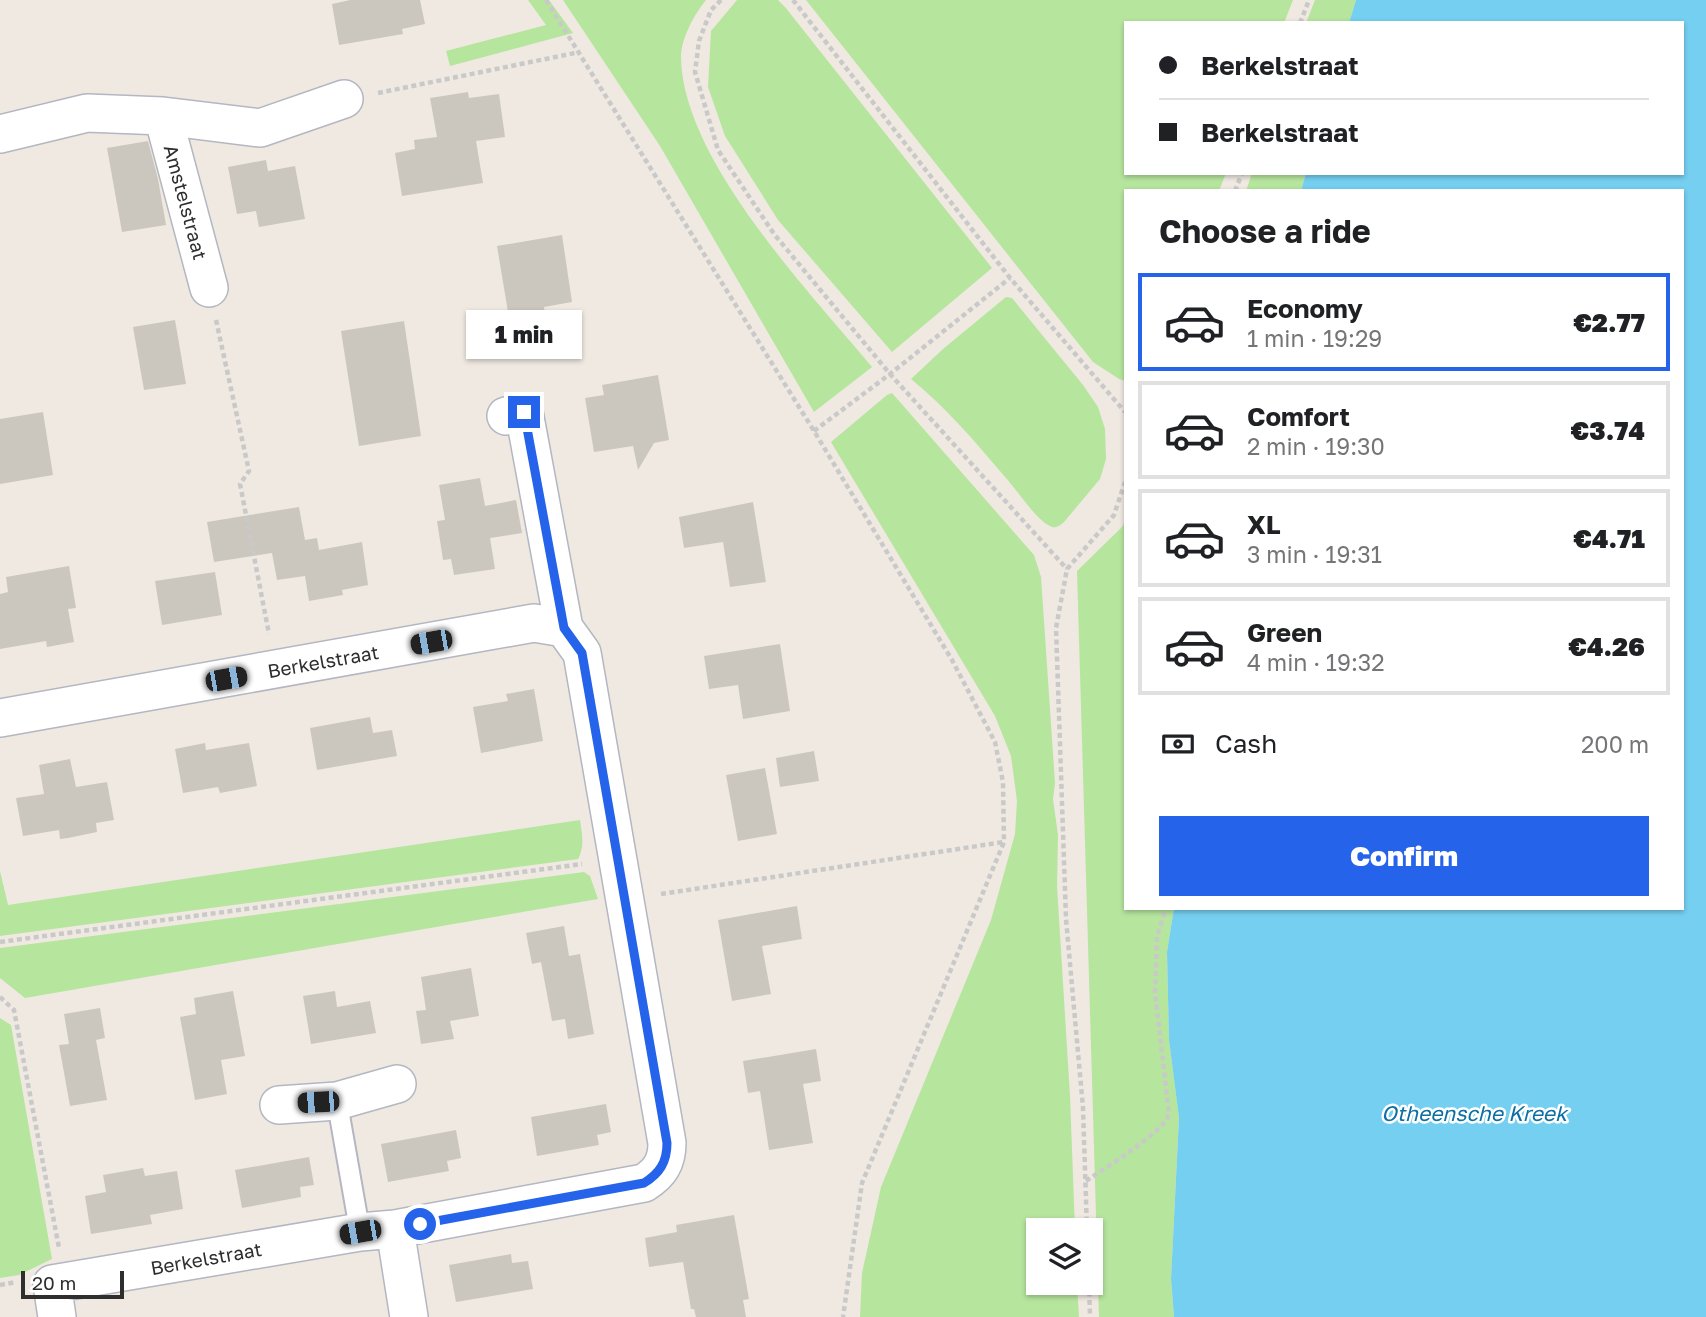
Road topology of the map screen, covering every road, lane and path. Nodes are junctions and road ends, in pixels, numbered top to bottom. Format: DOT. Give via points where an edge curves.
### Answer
graph roads {
  1 [pos="546,0"];
  2 [pos="721,0"];
  3 [pos="793,0"];
  4 [pos="1309,0"];
  5 [pos="1301,21"];
  6 [pos="580,52"];
  7 [pos="344,99"];
  8 [pos="163,116"];
  9 [pos="0,134"];
  10 [pos="1010,278"];
  11 [pos="209,288"];
  12 [pos="891,374"];
  13 [pos="1124,411"];
  14 [pos="506,415"];
  15 [pos="814,431"];
  16 [pos="1124,485"];
  17 [pos="1067,569"];
  18 [pos="564,628"];
  19 [pos="276,670"];
  20 [pos="0,718"];
  21 [pos="1004,842"];
  22 [pos="618,859"];
  23 [pos="625,900"];
  24 [pos="1165,910"];
  25 [pos="0,942"];
  26 [pos="0,997"];
  27 [pos="397,1084"];
  28 [pos="337,1101"];
  29 [pos="279,1105"];
  30 [pos="1085,1181"];
  31 [pos="1087,1218"];
  32 [pos="377,1231"];
  33 [pos="58,1294"];
  34 [pos="1089,1295"];
  35 [pos="409,1317"];
  36 [pos="843,1317"];
  37 [pos="1090,1317"];
  1 -- 6 [label="path"];
  2 -- 12 [label="path" via="711,10 699,41 695,72 718,150 774,234"];
  3 -- 10 [label="path"];
  4 -- 5 [label="path"];
  6 -- 7 [label="path"];
  6 -- 15 [label="path"];
  7 -- 8 [label="street, Amstelstraat" via="260,128"];
  8 -- 9 [label="street, Amstelstraat" via="87,113"];
  8 -- 11 [label="street, Amstelstraat"];
  10 -- 12 [label="path"];
  10 -- 13 [label="path"];
  11 -- 19 [label="path" via="249,471 240,484"];
  12 -- 15 [label="path"];
  12 -- 17 [label="path"];
  14 -- 18 [label="street, Berkelstraat" via="524,412"];
  15 -- 21 [label="path" via="953,660 995,742 1003,782"];
  16 -- 17 [label="path" via="1114,515"];
  17 -- 30 [label="path" via="1056,628 1066,919"];
  18 -- 19 [label="street, Berkelstraat" via="534,623"];
  18 -- 22 [label="street, Berkelstraat" via="582,653"];
  19 -- 20 [label="street, Berkelstraat"];
  21 -- 23 [label="path"];
  21 -- 36 [label="path" via="862,1183"];
  22 -- 23 [label="street, Berkelstraat"];
  22 -- 25 [label="path"];
  23 -- 32 [label="street, Berkelstraat" via="667,1143 662,1167 644,1183"];
  24 -- 30 [label="path" via="1157,936 1154,972 1167,1121"];
  26 -- 33 [label="path" via="14,1010"];
  27 -- 28 [label="street"];
  28 -- 29 [label="street"];
  28 -- 32 [label="lane"];
  30 -- 31 [label="path"];
  32 -- 33 [label="street, Berkelstraat"];
  32 -- 35 [label="street"];
  34 -- 37 [label="path"];
}
